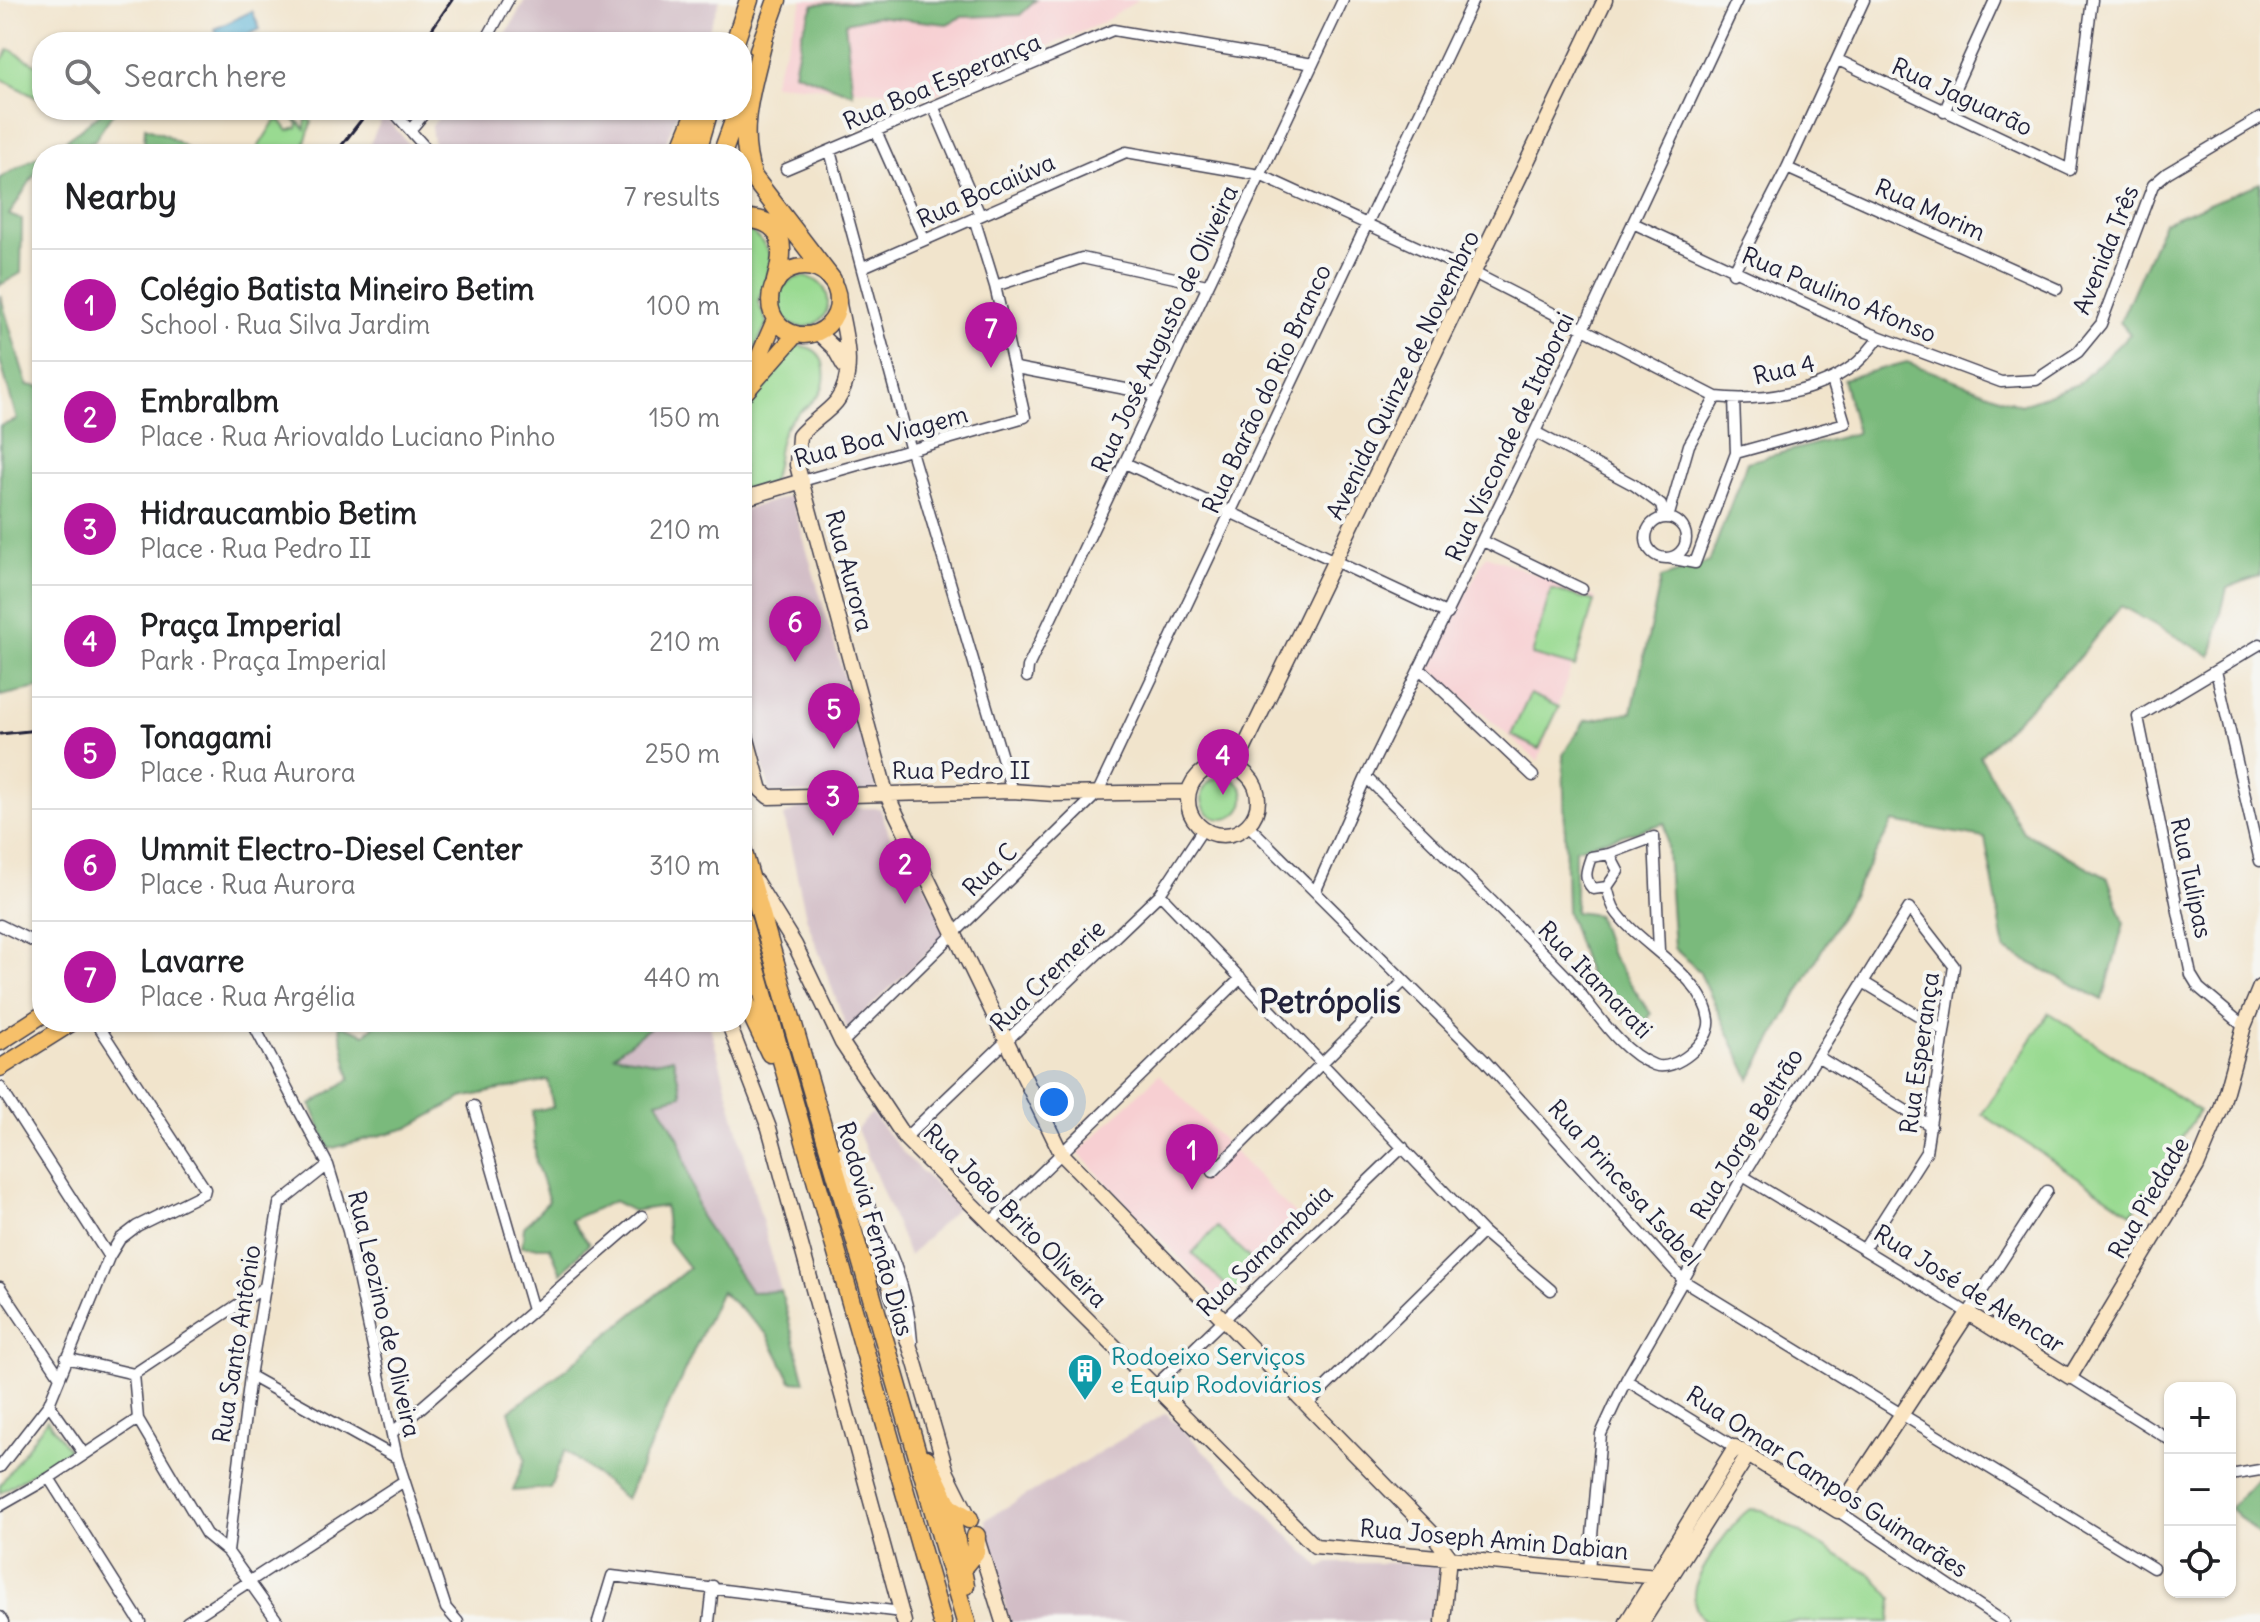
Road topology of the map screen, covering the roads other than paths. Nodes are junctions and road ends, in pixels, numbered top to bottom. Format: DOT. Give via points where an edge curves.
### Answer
graph roads {
  1 [pos="508,0"];
  2 [pos="1343,0"];
  3 [pos="1473,0"];
  4 [pos="1605,0"];
  5 [pos="1737,0"];
  6 [pos="1864,0"];
  7 [pos="1995,0"];
  8 [pos="2092,0"];
  9 [pos="777,3"];
  10 [pos="746,4"];
  11 [pos="490,32"];
  12 [pos="737,32"];
  13 [pos="763,41"];
  14 [pos="1838,60"];
  15 [pos="1313,64"];
  16 [pos="752,71"];
  17 [pos="752,89"];
  18 [pos="934,108"];
  19 [pos="1944,112"];
  20 [pos="2260,118"];
  21 [pos="403,120"];
  22 [pos="419,120"];
  23 [pos="693,120"];
  24 [pos="706,120"];
  25 [pos="734,120"];
  26 [pos="745,120"];
  27 [pos="412,128"];
  28 [pos="876,131"];
  29 [pos="424,144"];
  30 [pos="683,144"];
  31 [pos="699,144"];
  32 [pos="726,144"];
  33 [pos="744,144"];
  34 [pos="830,151"];
  35 [pos="1787,168"];
  36 [pos="786,169"];
  37 [pos="752,174"];
  38 [pos="1260,175"];
  39 [pos="977,217"];
  40 [pos="752,221"];
  41 [pos="1633,223"];
  42 [pos="1366,225"];
  43 [pos="924,239"];
  44 [pos="863,267"];
  45 [pos="1733,273"];
  46 [pos="1476,274"];
  47 [pos="832,280"];
  48 [pos="776,281"];
  49 [pos="1207,285"];
  50 [pos="995,286"];
  51 [pos="2057,289"];
  52 [pos="838,299"];
  53 [pos="775,320"];
  54 [pos="1584,328"];
  55 [pos="817,332"];
  56 [pos="796,334"];
  57 [pos="1880,337"];
  58 [pos="1016,368"];
  59 [pos="752,372"];
  60 [pos="848,377"];
  61 [pos="1832,380"];
  62 [pos="2036,380"];
  63 [pos="752,383"];
  64 [pos="1157,395"];
  65 [pos="1716,397"];
  66 [pos="1734,399"];
  67 [pos="1535,432"];
  68 [pos="911,451"];
  69 [pos="1736,453"];
  70 [pos="1125,463"];
  71 [pos="802,481"];
  72 [pos="752,496"];
  73 [pos="1231,514"];
  74 [pos="1666,518"];
  75 [pos="1483,541"];
  76 [pos="1669,558"];
  77 [pos="1337,563"];
  78 [pos="1582,589"];
  79 [pos="1448,614"];
  80 [pos="2260,644"];
  81 [pos="1419,668"];
  82 [pos="2216,671"];
  83 [pos="1027,677"];
  84 [pos="752,757"];
  85 [pos="1235,767"];
  86 [pos="1533,776"];
  87 [pos="1366,777"];
  88 [pos="1012,791"];
  89 [pos="1189,792"];
  90 [pos="886,793"];
  91 [pos="1097,794"];
  92 [pos="1248,825"];
  93 [pos="1203,829"];
  94 [pos="1609,854"];
  95 [pos="2260,861"];
  96 [pos="752,875"];
  97 [pos="752,882"];
  98 [pos="1607,887"];
  99 [pos="1316,890"];
  100 [pos="1160,894"];
  101 [pos="1909,908"];
  102 [pos="0,925"];
  103 [pos="956,931"];
  104 [pos="32,941"];
  105 [pos="1659,951"];
  106 [pos="752,955"];
  107 [pos="1241,978"];
  108 [pos="1403,982"];
  109 [pos="1863,982"];
  110 [pos="2260,987"];
  111 [pos="752,1014"];
  112 [pos="32,1021"];
  113 [pos="2244,1026"];
  114 [pos="1944,1031"];
  115 [pos="57,1032"];
  116 [pos="103,1032"];
  117 [pos="257,1032"];
  118 [pos="732,1032"];
  119 [pos="0,1042"];
  120 [pos="842,1043"];
  121 [pos="1009,1043"];
  122 [pos="1817,1056"];
  123 [pos="1321,1062"];
  124 [pos="0,1068"];
  125 [pos="0,1087"];
  126 [pos="474,1106"];
  127 [pos="819,1120"];
  128 [pos="1931,1126"];
  129 [pos="905,1138"];
  130 [pos="1403,1147"];
  131 [pos="807,1148"];
  132 [pos="844,1153"];
  133 [pos="1061,1153"];
  134 [pos="328,1165"];
  135 [pos="1213,1172"];
  136 [pos="1743,1176"];
  137 [pos="2047,1191"];
  138 [pos="642,1216"];
  139 [pos="990,1223"];
  140 [pos="1483,1232"];
  141 [pos="1864,1249"];
  142 [pos="109,1257"];
  143 [pos="1684,1281"];
  144 [pos="0,1287"];
  145 [pos="263,1288"];
  146 [pos="1551,1290"];
  147 [pos="533,1310"];
  148 [pos="1968,1313"];
  149 [pos="1224,1317"];
  150 [pos="66,1358"];
  151 [pos="134,1374"];
  152 [pos="59,1375"];
  153 [pos="250,1376"];
  154 [pos="2070,1377"];
  155 [pos="1626,1380"];
  156 [pos="1156,1385"];
  157 [pos="49,1404"];
  158 [pos="1308,1404"];
  159 [pos="1902,1412"];
  160 [pos="138,1419"];
  161 [pos="907,1428"];
  162 [pos="393,1432"];
  163 [pos="2164,1436"];
  164 [pos="1735,1447"];
  165 [pos="84,1454"];
  166 [pos="1748,1455"];
  167 [pos="397,1458"];
  168 [pos="0,1467"];
  169 [pos="2260,1470"];
  170 [pos="2236,1474"];
  171 [pos="49,1478"];
  172 [pos="404,1481"];
  173 [pos="0,1506"];
  174 [pos="949,1507"];
  175 [pos="1838,1511"];
  176 [pos="973,1528"];
  177 [pos="1315,1546"];
  178 [pos="228,1552"];
  179 [pos="1449,1556"];
  180 [pos="2153,1568"];
  181 [pos="961,1569"];
  182 [pos="1589,1570"];
  183 [pos="1661,1578"];
  184 [pos="252,1581"];
  185 [pos="713,1586"];
  186 [pos="903,1617"];
  187 [pos="140,1622"];
  188 [pos="187,1622"];
  189 [pos="278,1622"];
  190 [pos="458,1622"];
  191 [pos="598,1622"];
  192 [pos="709,1622"];
  193 [pos="942,1622"];
  194 [pos="966,1622"];
  195 [pos="976,1622"];
  196 [pos="1003,1622"];
  197 [pos="1443,1622"];
  198 [pos="1627,1622"];
  199 [pos="1642,1622"];
  200 [pos="2004,1622"];
  1 -- 11 [label="street"];
  2 -- 15 [label="street, Rua José Augusto de Oliveira"];
  3 -- 42 [label="street, Rua Barão do Rio Branco"];
  4 -- 46 [label="street, Avenida Quinze de Novembro"];
  5 -- 41 [label="street, Rua Visconde de Itaborai"];
  6 -- 14 [label="street"];
  7 -- 19 [label="street"];
  8 -- 19 [label="street, Rua Jaguarão" via="2070,170"];
  9 -- 13 [label="highway"];
  10 -- 12 [label="highway"];
  13 -- 16 [label="highway"];
  13 -- 17 [label="highway"];
  14 -- 19 [label="street, Rua Jaguarão"];
  14 -- 35 [label="street"];
  15 -- 18 [label="street, Rua Boa Esperança" via="1113,30"];
  15 -- 38 [label="street, Rua José Augusto de Oliveira"];
  18 -- 28 [label="street, Rua Boa Esperança"];
  18 -- 39 [label="street"];
  20 -- 62 [label="street, Avenida Três" via="2153,185 2101,324 2056,371"];
  21 -- 27 [label="street"];
  22 -- 27 [label="street"];
  23 -- 30 [label="highway"];
  24 -- 31 [label="highway"];
  25 -- 32 [label="highway"];
  26 -- 33 [label="highway"];
  27 -- 29 [label="street"];
  28 -- 34 [label="street, Rua Boa Esperança"];
  28 -- 43 [label="street"];
  34 -- 36 [label="street, Rua Boa Esperança"];
  34 -- 44 [label="street"];
  35 -- 45 [label="street"];
  35 -- 51 [label="street, Rua Morim"];
  37 -- 47 [label="highway"];
  38 -- 39 [label="street, Rua Bocaiúva" via="1126,152"];
  38 -- 42 [label="street"];
  38 -- 49 [label="street, Rua José Augusto de Oliveira"];
  39 -- 43 [label="street, Rua Bocaiúva"];
  39 -- 50 [label="street"];
  40 -- 48 [label="highway" via="764,223 781,240 784,254"];
  41 -- 45 [label="street, Rua Paulino Afonso"];
  41 -- 54 [label="street, Rua Visconde de Itaborai"];
  42 -- 46 [label="street"];
  42 -- 73 [label="street, Rua Barão do Rio Branco"];
  43 -- 44 [label="street, Rua Bocaiúva"];
  44 -- 68 [label="street"];
  45 -- 57 [label="street, Rua Paulino Afonso"];
  46 -- 54 [label="street"];
  46 -- 77 [label="street, Avenida Quinze de Novembro"];
  47 -- 48 [label="main road" via="804,267 793,268"];
  47 -- 52 [label="main road"];
  48 -- 53 [label="main road" via="770,300"];
  49 -- 50 [label="street" via="1082,258"];
  49 -- 64 [label="street, Rua José Augusto de Oliveira"];
  50 -- 58 [label="street"];
  52 -- 55 [label="main road" via="833,319"];
  52 -- 60 [label="street"];
  53 -- 56 [label="main road"];
  53 -- 59 [label="main road"];
  54 -- 65 [label="street"];
  54 -- 67 [label="street, Rua Visconde de Itaborai"];
  55 -- 56 [label="main road"];
  55 -- 60 [label="street" via="839,354"];
  56 -- 63 [label="main road"];
  57 -- 61 [label="street, Rua 4" via="1857,363"];
  57 -- 62 [label="street, Rua Paulino Afonso" via="2001,382"];
  58 -- 64 [label="street"];
  58 -- 68 [label="street, Rua Boa Viagem" via="1027,411 1019,421"];
  60 -- 71 [label="street, Rua Aurora" via="834,404 799,436"];
  61 -- 66 [label="street, Rua 4" via="1751,400"];
  61 -- 69 [label="street" via="1845,423"];
  64 -- 70 [label="street, Rua José Augusto de Oliveira"];
  65 -- 66 [label="street, Rua 4"];
  65 -- 74 [label="street" via="1689,445"];
  66 -- 69 [label="street"];
  67 -- 74 [label="street" via="1634,485 1661,505"];
  67 -- 75 [label="street, Rua Visconde de Itaborai"];
  68 -- 71 [label="street, Rua Boa Viagem"];
  68 -- 88 [label="street"];
  69 -- 76 [label="street" via="1695,563"];
  70 -- 73 [label="street"];
  70 -- 83 [label="street, Rua José Augusto de Oliveira"];
  71 -- 72 [label="street, Rua Boa Viagem"];
  71 -- 90 [label="street, Rua Aurora"];
  73 -- 77 [label="street"];
  73 -- 91 [label="street, Rua Barão do Rio Branco"];
  74 -- 76 [label="street" via="1683,526 1686,539 1681,552"];
  74 -- 76 [label="street" via="1653,523 1646,541 1656,556"];
  75 -- 78 [label="street"];
  75 -- 79 [label="street, Rua Visconde de Itaborai"];
  77 -- 79 [label="street"];
  77 -- 85 [label="street, Avenida Quinze de Novembro"];
  79 -- 81 [label="street, Rua Visconde de Itaborai"];
  80 -- 82 [label="street"];
  81 -- 86 [label="street"];
  81 -- 87 [label="street, Rua Visconde de Itaborai"];
  82 -- 95 [label="street"];
  82 -- 113 [label="street, Rua Tulipas" via="2138,717 2191,975"];
  84 -- 90 [label="street, Rua Pedro II" via="761,790 769,797"];
  85 -- 89 [label="street" via="1201,772"];
  85 -- 92 [label="street" via="1257,792"];
  87 -- 99 [label="street, Rua Visconde de Itaborai"];
  87 -- 105 [label="street, Rua Itamarati" via="1567,977 1629,1049 1656,1066 1686,1056 1707,1033 1709,1019 1695,988"];
  88 -- 90 [label="street, Rua Pedro II"];
  88 -- 91 [label="street, Rua Pedro II"];
  89 -- 91 [label="street, Rua Pedro II"];
  89 -- 93 [label="street" via="1190,813"];
  90 -- 103 [label="street, Rua Aurora"];
  91 -- 103 [label="street, Rua C"];
  92 -- 93 [label="street" via="1226,835"];
  92 -- 99 [label="street, Rua Princesa Isabel"];
  93 -- 100 [label="street, Rua Cremerie"];
  94 -- 98 [label="street" via="1618,871"];
  94 -- 98 [label="street, Rua Itamarati" via="1591,857 1585,871 1593,889"];
  94 -- 105 [label="street" via="1654,837"];
  96 -- 120 [label="street, Rua João Brito Oliveira" via="795,945"];
  97 -- 127 [label="highway, Rodovia Fernão Dias"];
  98 -- 105 [label="street, Rua Itamarati" via="1615,911"];
  99 -- 108 [label="street, Rua Princesa Isabel"];
  100 -- 107 [label="street"];
  100 -- 121 [label="street, Rua Cremerie"];
  101 -- 109 [label="street, Rua Jorge Beltrão"];
  101 -- 114 [label="street, Rua Esperança" via="1954,966"];
  102 -- 104 [label="street"];
  103 -- 120 [label="street, Rua C"];
  103 -- 121 [label="street, Rua Aurora"];
  106 -- 131 [label="highway, Rodovia Fernão Dias"];
  107 -- 123 [label="street"];
  107 -- 133 [label="street"];
  108 -- 123 [label="street"];
  108 -- 143 [label="street, Rua Princesa Isabel" via="1549,1129"];
  109 -- 114 [label="street"];
  109 -- 122 [label="street, Rua Jorge Beltrão"];
  110 -- 113 [label="street, Rua Piedade"];
  111 -- 131 [label="highway"];
  112 -- 119 [label="main road"];
  113 -- 154 [label="street, Rua Piedade" via="2221,1109 2197,1166"];
  114 -- 128 [label="street, Rua Esperança"];
  115 -- 124 [label="main road"];
  116 -- 142 [label="street" via="204,1185 204,1193 137,1226"];
  117 -- 134 [label="street, Rua Leozino de Oliveira"];
  118 -- 186 [label="street" via="769,1128"];
  120 -- 129 [label="street, Rua João Brito Oliveira"];
  121 -- 129 [label="street, Rua Cremerie"];
  121 -- 133 [label="street, Rua Aurora"];
  122 -- 128 [label="street"];
  122 -- 136 [label="street, Rua Jorge Beltrão"];
  123 -- 130 [label="street"];
  123 -- 135 [label="street"];
  125 -- 142 [label="street"];
  126 -- 147 [label="street"];
  127 -- 132 [label="highway"];
  127 -- 161 [label="highway, Rodovia Fernão Dias"];
  128 -- 141 [label="street, Rua Esperança" via="1926,1152"];
  129 -- 139 [label="street, Rua João Brito Oliveira"];
  130 -- 140 [label="street"];
  130 -- 149 [label="street, Rua Samambaia"];
  131 -- 193 [label="highway, Rodovia Fernão Dias"];
  132 -- 176 [label="street, Rodovia Fernão Dias" via="947,1473"];
  133 -- 139 [label="street"];
  133 -- 149 [label="street, Rua Aurora"];
  134 -- 145 [label="street, Rua Santo Antônio" via="279,1204"];
  134 -- 162 [label="street, Rua Leozino de Oliveira"];
  136 -- 141 [label="street, Rua José de Alencar"];
  136 -- 143 [label="street, Rua Jorge Beltrão"];
  137 -- 148 [label="street"];
  138 -- 147 [label="street"];
  139 -- 156 [label="street, Rua João Brito Oliveira"];
  140 -- 146 [label="street"];
  140 -- 158 [label="street"];
  141 -- 148 [label="street, Rua José de Alencar"];
  142 -- 150 [label="street"];
  143 -- 155 [label="street, Rua Jorge Beltrão"];
  143 -- 159 [label="street, Rua Princesa Isabel"];
  144 -- 152 [label="street"];
  145 -- 151 [label="street"];
  145 -- 153 [label="street, Rua Santo Antônio"];
  147 -- 162 [label="street"];
  148 -- 154 [label="street, Rua José de Alencar"];
  148 -- 159 [label="street"];
  149 -- 156 [label="street, Rua Samambaia"];
  149 -- 158 [label="street, Rua Aurora"];
  150 -- 151 [label="street"];
  150 -- 152 [label="street"];
  151 -- 160 [label="street"];
  152 -- 157 [label="street"];
  153 -- 167 [label="street"];
  153 -- 178 [label="street, Rua Santo Antônio"];
  154 -- 163 [label="street, Rua José de Alencar"];
  155 -- 164 [label="street, Rua Omar Campos Guimarães"];
  155 -- 182 [label="street, Rua Jorge Beltrão" via="1601,1434"];
  156 -- 177 [label="street, Rua João Brito Oliveira"];
  157 -- 165 [label="street"];
  157 -- 168 [label="street"];
  158 -- 179 [label="street, Rua Aurora"];
  159 -- 175 [label="street"];
  159 -- 180 [label="street, Rua Princesa Isabel"];
  160 -- 165 [label="street"];
  160 -- 178 [label="street" via="206,1534"];
  161 -- 174 [label="highway"];
  161 -- 194 [label="highway, Rodovia Fernão Dias"];
  162 -- 167 [label="street, Rua Leozino de Oliveira"];
  164 -- 166 [label="street, Rua Omar Campos Guimarães"];
  164 -- 183 [label="street"];
  165 -- 171 [label="street"];
  166 -- 175 [label="street, Rua Omar Campos Guimarães"];
  166 -- 183 [label="street"];
  167 -- 172 [label="street, Rua Leozino de Oliveira"];
  169 -- 170 [label="street"];
  171 -- 173 [label="street"];
  171 -- 187 [label="street"];
  172 -- 184 [label="street"];
  172 -- 190 [label="street, Rua Leozino de Oliveira" via="446,1608"];
  174 -- 176 [label="highway"];
  174 -- 181 [label="highway"];
  175 -- 200 [label="street, Rua Omar Campos Guimarães"];
  176 -- 181 [label="highway" via="975,1552"];
  176 -- 196 [label="street, Rodovia Fernão Dias"];
  177 -- 179 [label="street, Rua Joseph Amin Dabian"];
  178 -- 184 [label="street"];
  179 -- 182 [label="street, Rua Joseph Amin Dabian"];
  179 -- 197 [label="street"];
  181 -- 195 [label="highway"];
  182 -- 183 [label="street, Rua Joseph Amin Dabian"];
  183 -- 198 [label="street"];
  183 -- 199 [label="street"];
  184 -- 188 [label="street"];
  184 -- 189 [label="street"];
  185 -- 186 [label="street"];
  185 -- 191 [label="street" via="612,1576"];
  185 -- 192 [label="street"];
}
